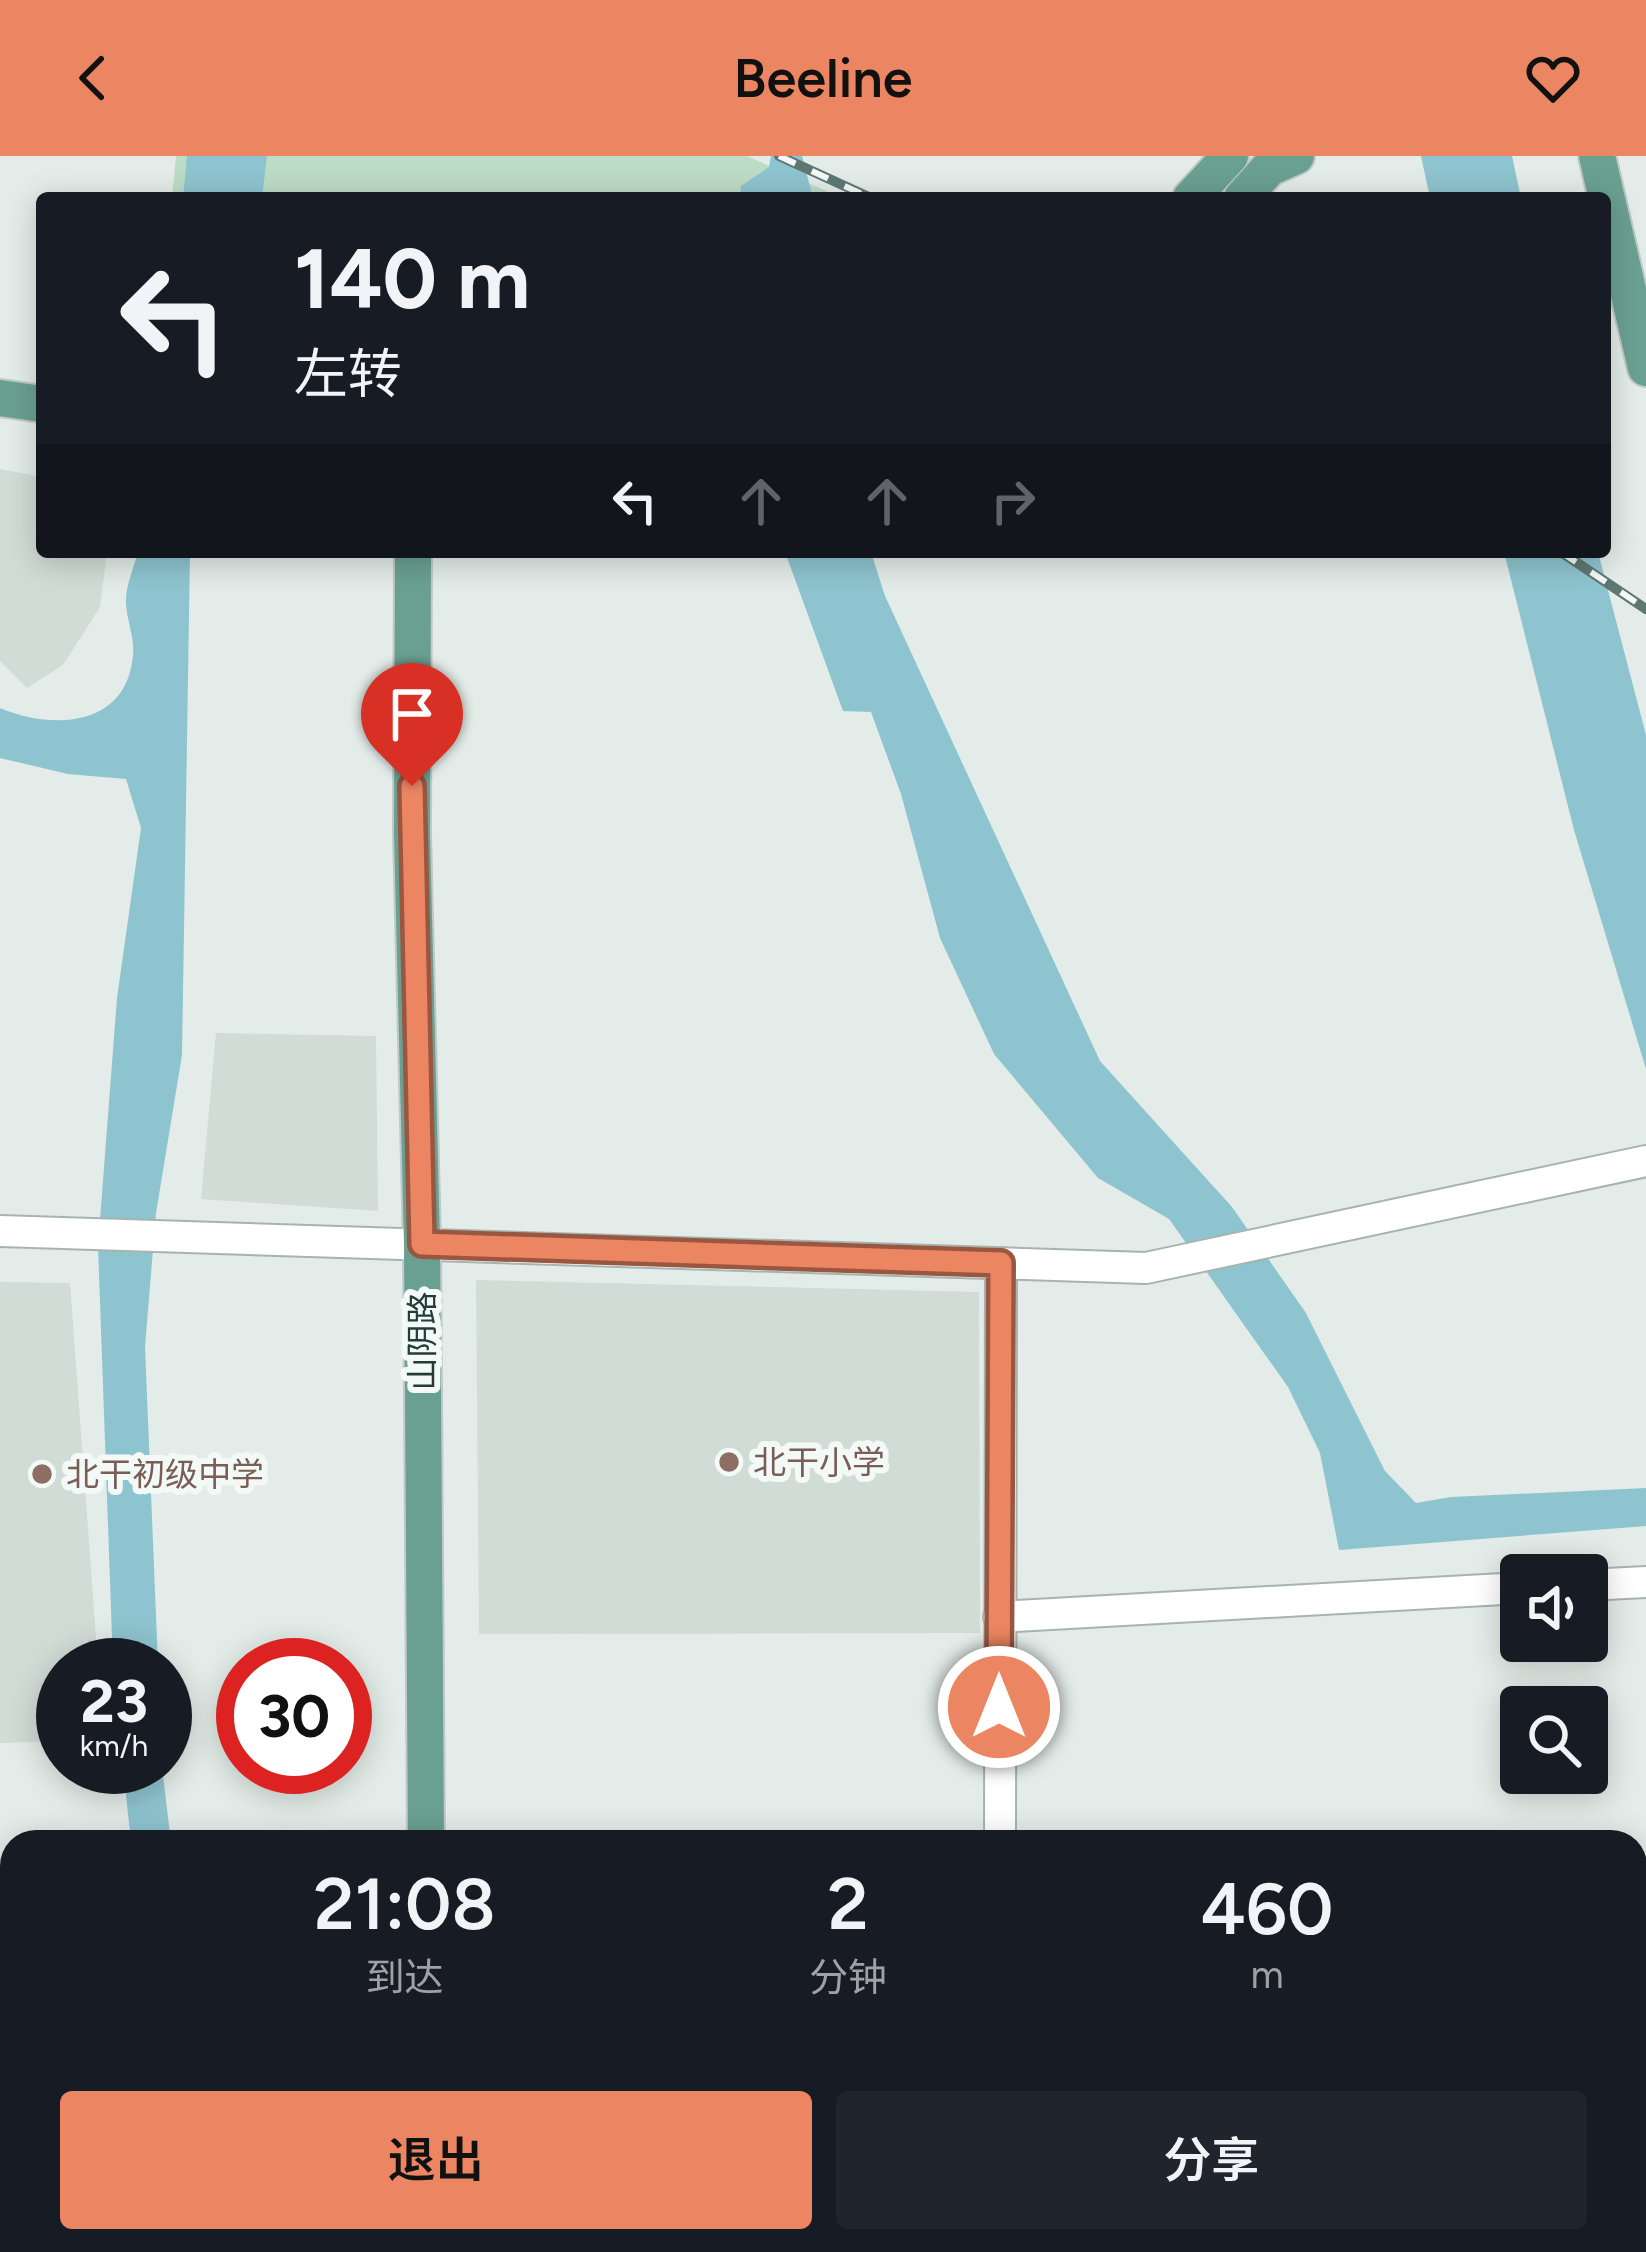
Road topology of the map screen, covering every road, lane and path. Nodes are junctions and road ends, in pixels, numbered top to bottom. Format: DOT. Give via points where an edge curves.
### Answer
graph roads {
  1 [pos="1230,156"];
  2 [pos="1296,156"];
  3 [pos="1597,156"];
  4 [pos="1197,192"];
  5 [pos="1247,192"];
  6 [pos="1605,192"];
  7 [pos="1611,217"];
  8 [pos="1646,368"];
  9 [pos="0,398"];
  10 [pos="36,403"];
  11 [pos="413,558"];
  12 [pos="1646,1161"];
  13 [pos="0,1231"];
  14 [pos="422,1244"];
  15 [pos="1001,1263"];
  16 [pos="1646,1582"];
  17 [pos="1608,1584"];
  18 [pos="1500,1589"];
  19 [pos="999,1617"];
  20 [pos="426,1830"];
  21 [pos="1000,1830"];
  1 -- 4 [label="main road"];
  2 -- 5 [label="main road" via="1269,168"];
  3 -- 6 [label="main road"];
  7 -- 8 [label="main road"];
  9 -- 10 [label="main road"];
  11 -- 14 [label="main road, 山阴路"];
  12 -- 15 [label="street" via="1145,1268"];
  13 -- 14 [label="street"];
  14 -- 15 [label="street"];
  14 -- 20 [label="main road, 山阴路"];
  15 -- 19 [label="street"];
  16 -- 17 [label="street"];
  18 -- 19 [label="street"];
  19 -- 21 [label="street"];
}
